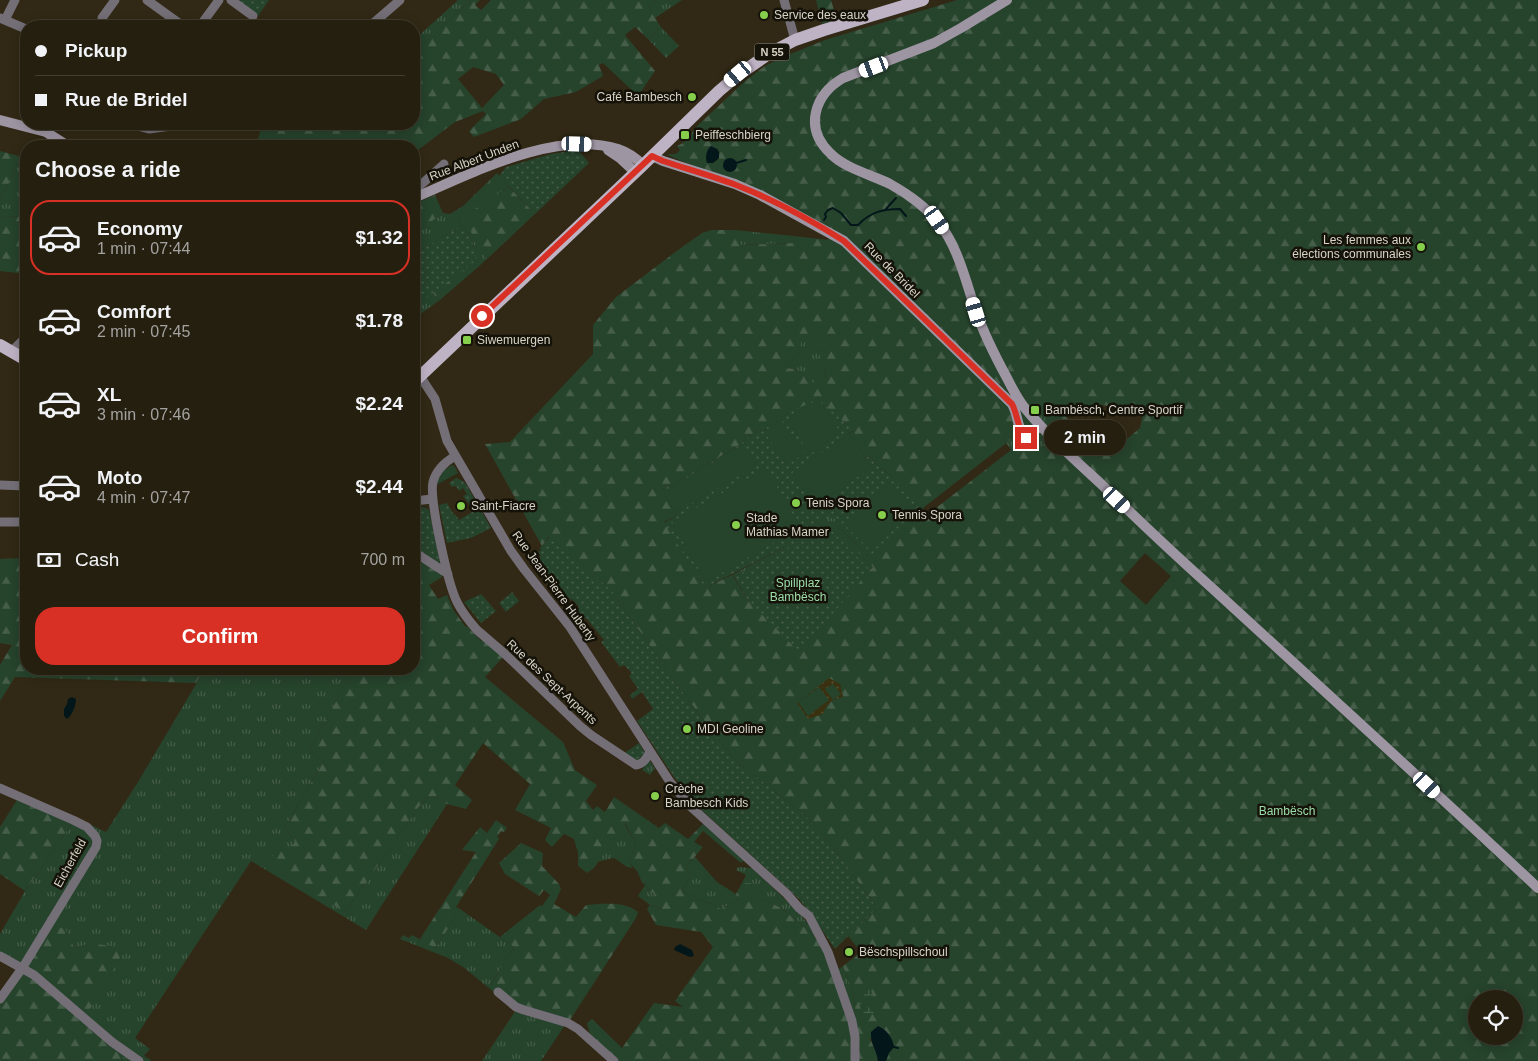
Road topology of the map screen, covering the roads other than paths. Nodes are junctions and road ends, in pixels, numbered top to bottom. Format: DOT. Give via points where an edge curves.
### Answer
graph roads {
  1 [pos="14,0"];
  2 [pos="115,0"];
  3 [pos="147,0"];
  4 [pos="219,0"];
  5 [pos="231,0"];
  6 [pos="400,0"];
  7 [pos="784,0"];
  8 [pos="923,0"];
  9 [pos="1007,0"];
  10 [pos="889,5"];
  11 [pos="253,16"];
  12 [pos="102,18"];
  13 [pos="3,19"];
  14 [pos="175,20"];
  15 [pos="204,20"];
  16 [pos="377,20"];
  17 [pos="20,26"];
  18 [pos="795,40"];
  19 [pos="0,120"];
  20 [pos="20,125"];
  21 [pos="38,130"];
  22 [pos="59,140"];
  23 [pos="444,164"];
  24 [pos="644,164"];
  25 [pos="420,189"];
  26 [pos="420,193"];
  27 [pos="20,342"];
  28 [pos="6,348"];
  29 [pos="20,356"];
  30 [pos="420,376"];
  31 [pos="420,382"];
  32 [pos="1040,426"];
  33 [pos="455,456"];
  34 [pos="0,485"];
  35 [pos="20,486"];
  36 [pos="432,499"];
  37 [pos="420,500"];
  38 [pos="0,522"];
  39 [pos="20,522"];
  40 [pos="420,556"];
  41 [pos="448,574"];
  42 [pos="650,752"];
  43 [pos="0,788"];
  44 [pos="1538,888"];
  45 [pos="0,956"];
  46 [pos="23,967"];
  47 [pos="498,992"];
  48 [pos="0,999"];
  49 [pos="139,1061"];
  50 [pos="614,1061"];
  51 [pos="855,1061"];
  1 -- 13 [label="street"];
  2 -- 12 [label="street"];
  3 -- 14 [label="street"];
  4 -- 15 [label="street"];
  5 -- 11 [label="street"];
  6 -- 16 [label="street"];
  7 -- 18 [label="street"];
  8 -- 10 [label="main road, N 55"];
  9 -- 32 [label="main road" via="934,43 832,84 823,94 815,120 823,146 832,156 896,188 937,220 960,260 976,312 994,354 1022,404"];
  10 -- 18 [label="main road, N 55"];
  13 -- 17 [label="street"];
  18 -- 24 [label="main road, N 55" via="738,74"];
  19 -- 20 [label="main road"];
  21 -- 22 [label="main road"];
  23 -- 25 [label="street, Rue Albert Unden"];
  24 -- 26 [label="main road, Rue Albert Unden" via="617,148 577,144 538,150 499,162"];
  24 -- 30 [label="main road, N 55"];
  24 -- 32 [label="main road, Rue de Bridel" via="663,161 735,184 844,241 1012,404 1021,433 1026,438"];
  27 -- 28 [label="street"];
  28 -- 29 [label="main road"];
  31 -- 33 [label="street, Rue Jean-Pierre Huberty" via="435,399 447,442"];
  32 -- 44 [label="main road"];
  33 -- 36 [label="street, Rue des Sept-Arpents" via="439,469 433,481"];
  33 -- 42 [label="street, Rue Jean-Pierre Huberty" via="511,551 570,627"];
  34 -- 35 [label="street"];
  36 -- 37 [label="street"];
  36 -- 41 [label="street, Rue des Sept-Arpents"];
  38 -- 39 [label="street"];
  40 -- 41 [label="street"];
  41 -- 42 [label="street, Rue des Sept-Arpents" via="457,602 477,630 591,736 636,765 644,761"];
  42 -- 51 [label="street" via="690,806 787,894 814,924 850,1013"];
  43 -- 46 [label="street, Eicherfeld" via="87,827 97,841"];
  45 -- 46 [label="street"];
  46 -- 48 [label="street, Eicherfeld"];
  46 -- 49 [label="street"];
  47 -- 50 [label="street" via="516,1007 568,1023"];
}
